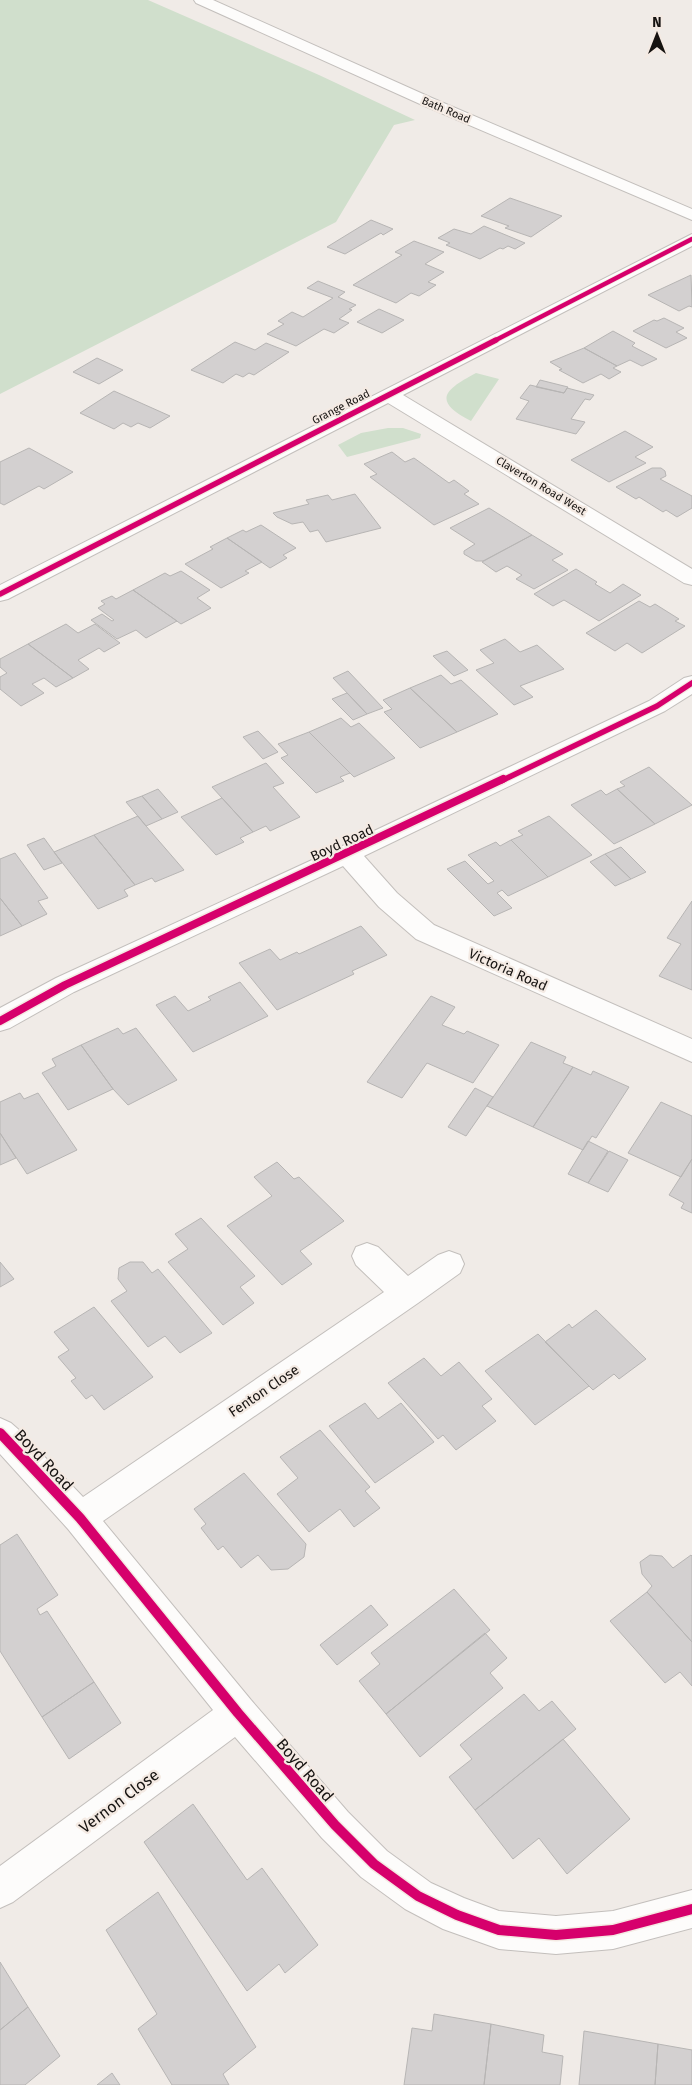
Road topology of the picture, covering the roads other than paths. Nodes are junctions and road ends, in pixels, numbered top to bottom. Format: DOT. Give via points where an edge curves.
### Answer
graph roads {
  1 [pos="201,0"];
  2 [pos="692,215"];
  3 [pos="692,238"];
  4 [pos="390,395"];
  5 [pos="692,578"];
  6 [pos="0,594"];
  7 [pos="692,683"];
  8 [pos="347,854"];
  9 [pos="0,1021"];
  10 [pos="692,1051"];
  11 [pos="367,1256"];
  12 [pos="449,1264"];
  13 [pos="406,1294"];
  14 [pos="0,1433"];
  15 [pos="80,1518"];
  16 [pos="238,1713"];
  17 [pos="0,1890"];
  18 [pos="692,1909"];
  1 -- 2 [label="main road, Bath Road" via="426,102"];
  3 -- 4 [label="main road, Grange Road"];
  4 -- 5 [label="main road, Claverton Road West"];
  4 -- 6 [label="main road, Grange Road"];
  7 -- 8 [label="main road, Boyd Road" via="657,706"];
  8 -- 9 [label="main road, Boyd Road" via="64,985"];
  8 -- 10 [label="main road, Victoria Road" via="388,900 425,932"];
  11 -- 13 [label="main road"];
  12 -- 13 [label="main road, Fenton Close"];
  13 -- 15 [label="main road, Fenton Close"];
  14 -- 15 [label="main road, Boyd Road"];
  15 -- 16 [label="main road, Boyd Road"];
  16 -- 17 [label="main road, Vernon Close"];
  16 -- 18 [label="main road, Boyd Road" via="335,1825 374,1864 418,1896 457,1915 499,1930 556,1935 613,1930"];
}
